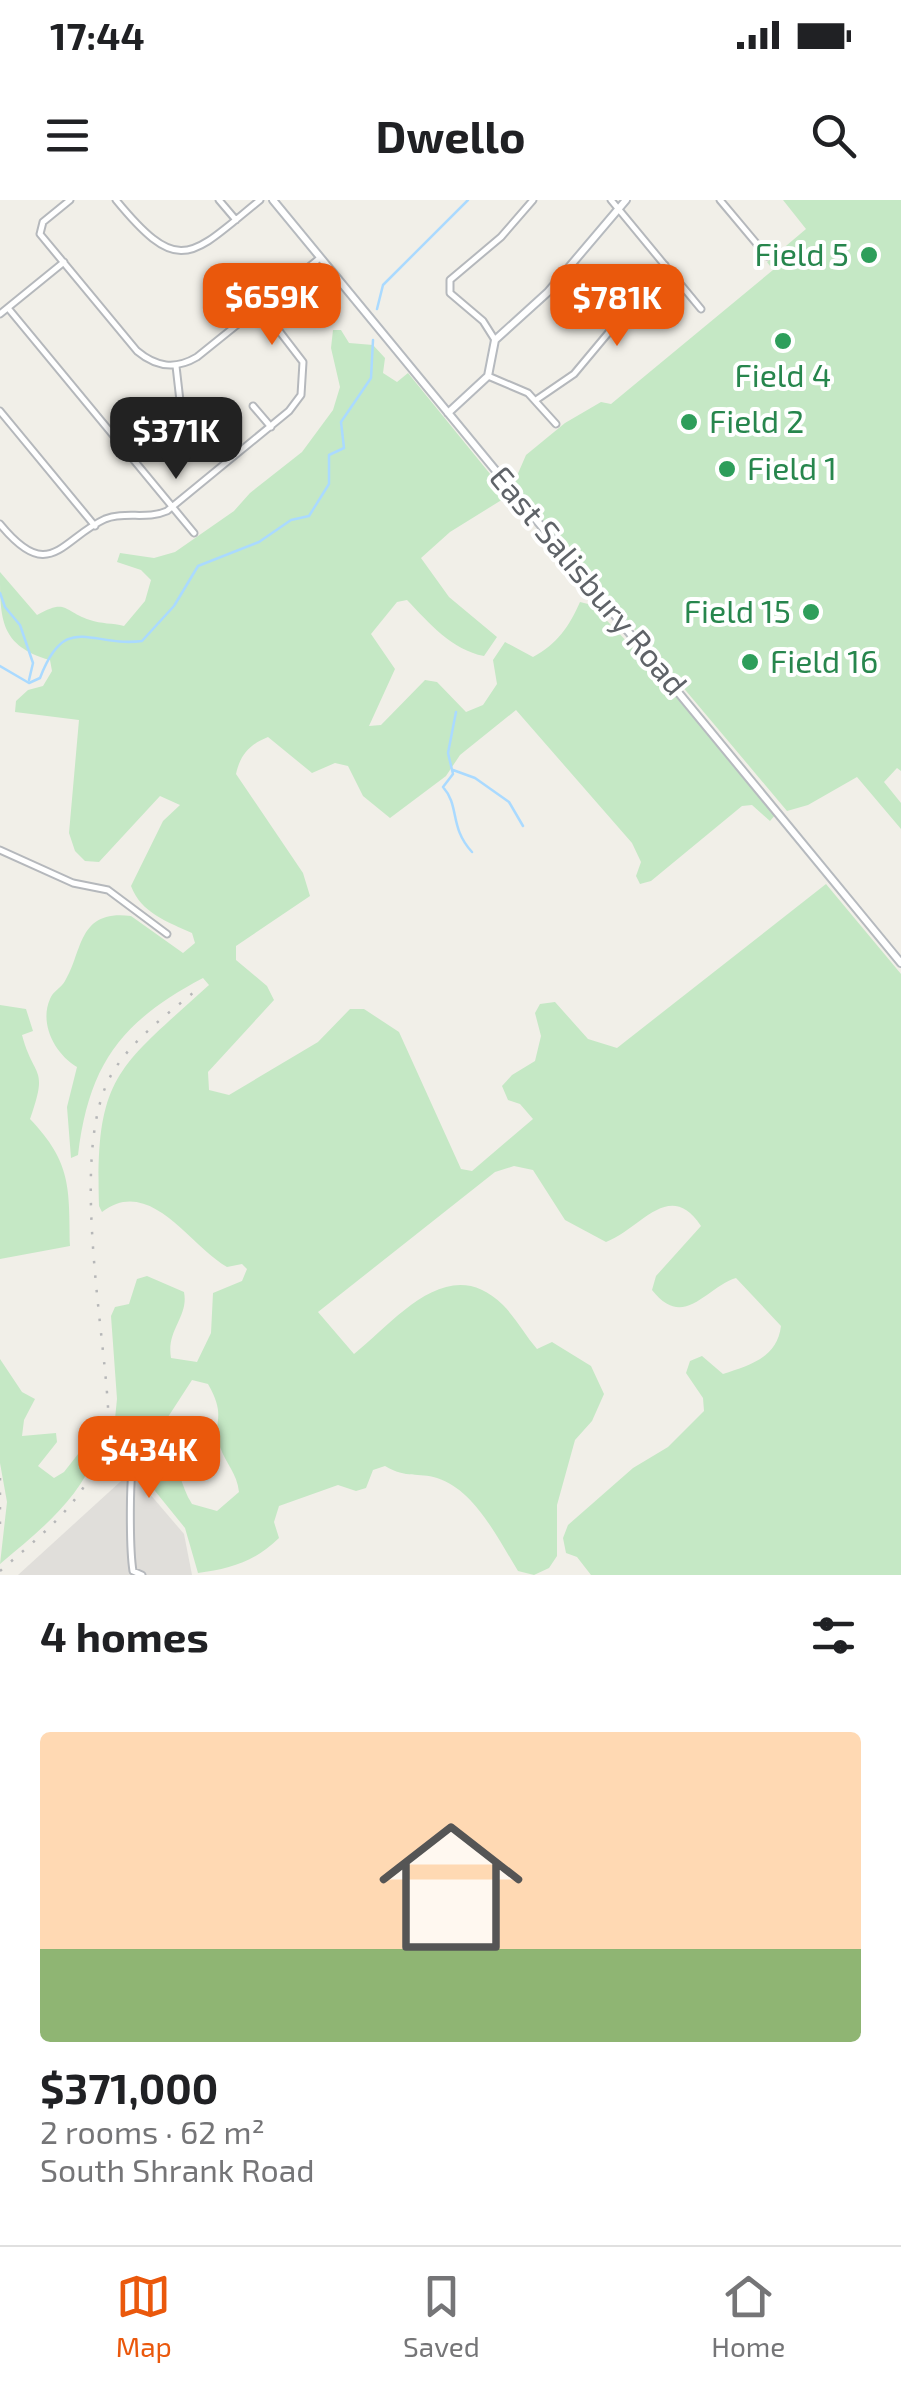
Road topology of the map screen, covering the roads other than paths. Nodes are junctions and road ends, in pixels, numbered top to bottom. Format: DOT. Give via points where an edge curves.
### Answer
graph roads {
  1 [pos="70,200"];
  2 [pos="116,200"];
  3 [pos="219,200"];
  4 [pos="260,200"];
  5 [pos="273,200"];
  6 [pos="533,200"];
  7 [pos="610,200"];
  8 [pos="626,200"];
  9 [pos="720,200"];
  10 [pos="620,210"];
  11 [pos="236,220"];
  12 [pos="767,256"];
  13 [pos="320,258"];
  14 [pos="64,262"];
  15 [pos="664,265"];
  16 [pos="260,306"];
  17 [pos="8,308"];
  18 [pos="701,309"];
  19 [pos="0,314"];
  20 [pos="495,340"];
  21 [pos="176,366"];
  22 [pos="488,376"];
  23 [pos="536,400"];
  24 [pos="180,401"];
  25 [pos="254,406"];
  26 [pos="0,411"];
  27 [pos="448,413"];
  28 [pos="556,424"];
  29 [pos="271,426"];
  30 [pos="172,507"];
  31 [pos="0,524"];
  32 [pos="95,526"];
  33 [pos="194,532"];
  34 [pos="0,850"];
  35 [pos="167,934"];
  36 [pos="901,963"];
  37 [pos="169,1433"];
  38 [pos="134,1571"];
  39 [pos="122,1575"];
  40 [pos="142,1575"];
  1 -- 14 [label="street" via="41,225 40,234"];
  2 -- 11 [label="street" via="151,241 172,250 201,246"];
  3 -- 11 [label="street"];
  4 -- 11 [label="street"];
  5 -- 13 [label="street, East Salisbury Road"];
  6 -- 20 [label="street" via="450,280 450,292"];
  7 -- 10 [label="street"];
  8 -- 10 [label="street"];
  9 -- 12 [label="street"];
  10 -- 15 [label="street"];
  10 -- 20 [label="street"];
  13 -- 16 [label="street"];
  13 -- 27 [label="street, East Salisbury Road"];
  14 -- 17 [label="street"];
  14 -- 21 [label="street" via="137,351 156,364"];
  15 -- 18 [label="street"];
  15 -- 23 [label="street" via="574,374"];
  16 -- 21 [label="street" via="197,358"];
  16 -- 29 [label="street" via="299,355 305,382 298,400"];
  17 -- 19 [label="street"];
  17 -- 30 [label="street"];
  20 -- 22 [label="street"];
  21 -- 24 [label="street"];
  22 -- 23 [label="street"];
  22 -- 27 [label="street"];
  23 -- 28 [label="street"];
  25 -- 29 [label="street"];
  26 -- 32 [label="street"];
  27 -- 36 [label="street, East Salisbury Road"];
  29 -- 30 [label="street"];
  30 -- 32 [label="street" via="157,516 116,516"];
  30 -- 33 [label="street"];
  31 -- 32 [label="street" via="35,552 68,548"];
  34 -- 35 [label="street" via="73,883 108,890"];
  37 -- 38 [label="street" via="141,1448 132,1462 128,1533"];
  38 -- 39 [label="street"];
  38 -- 40 [label="street"];
}
